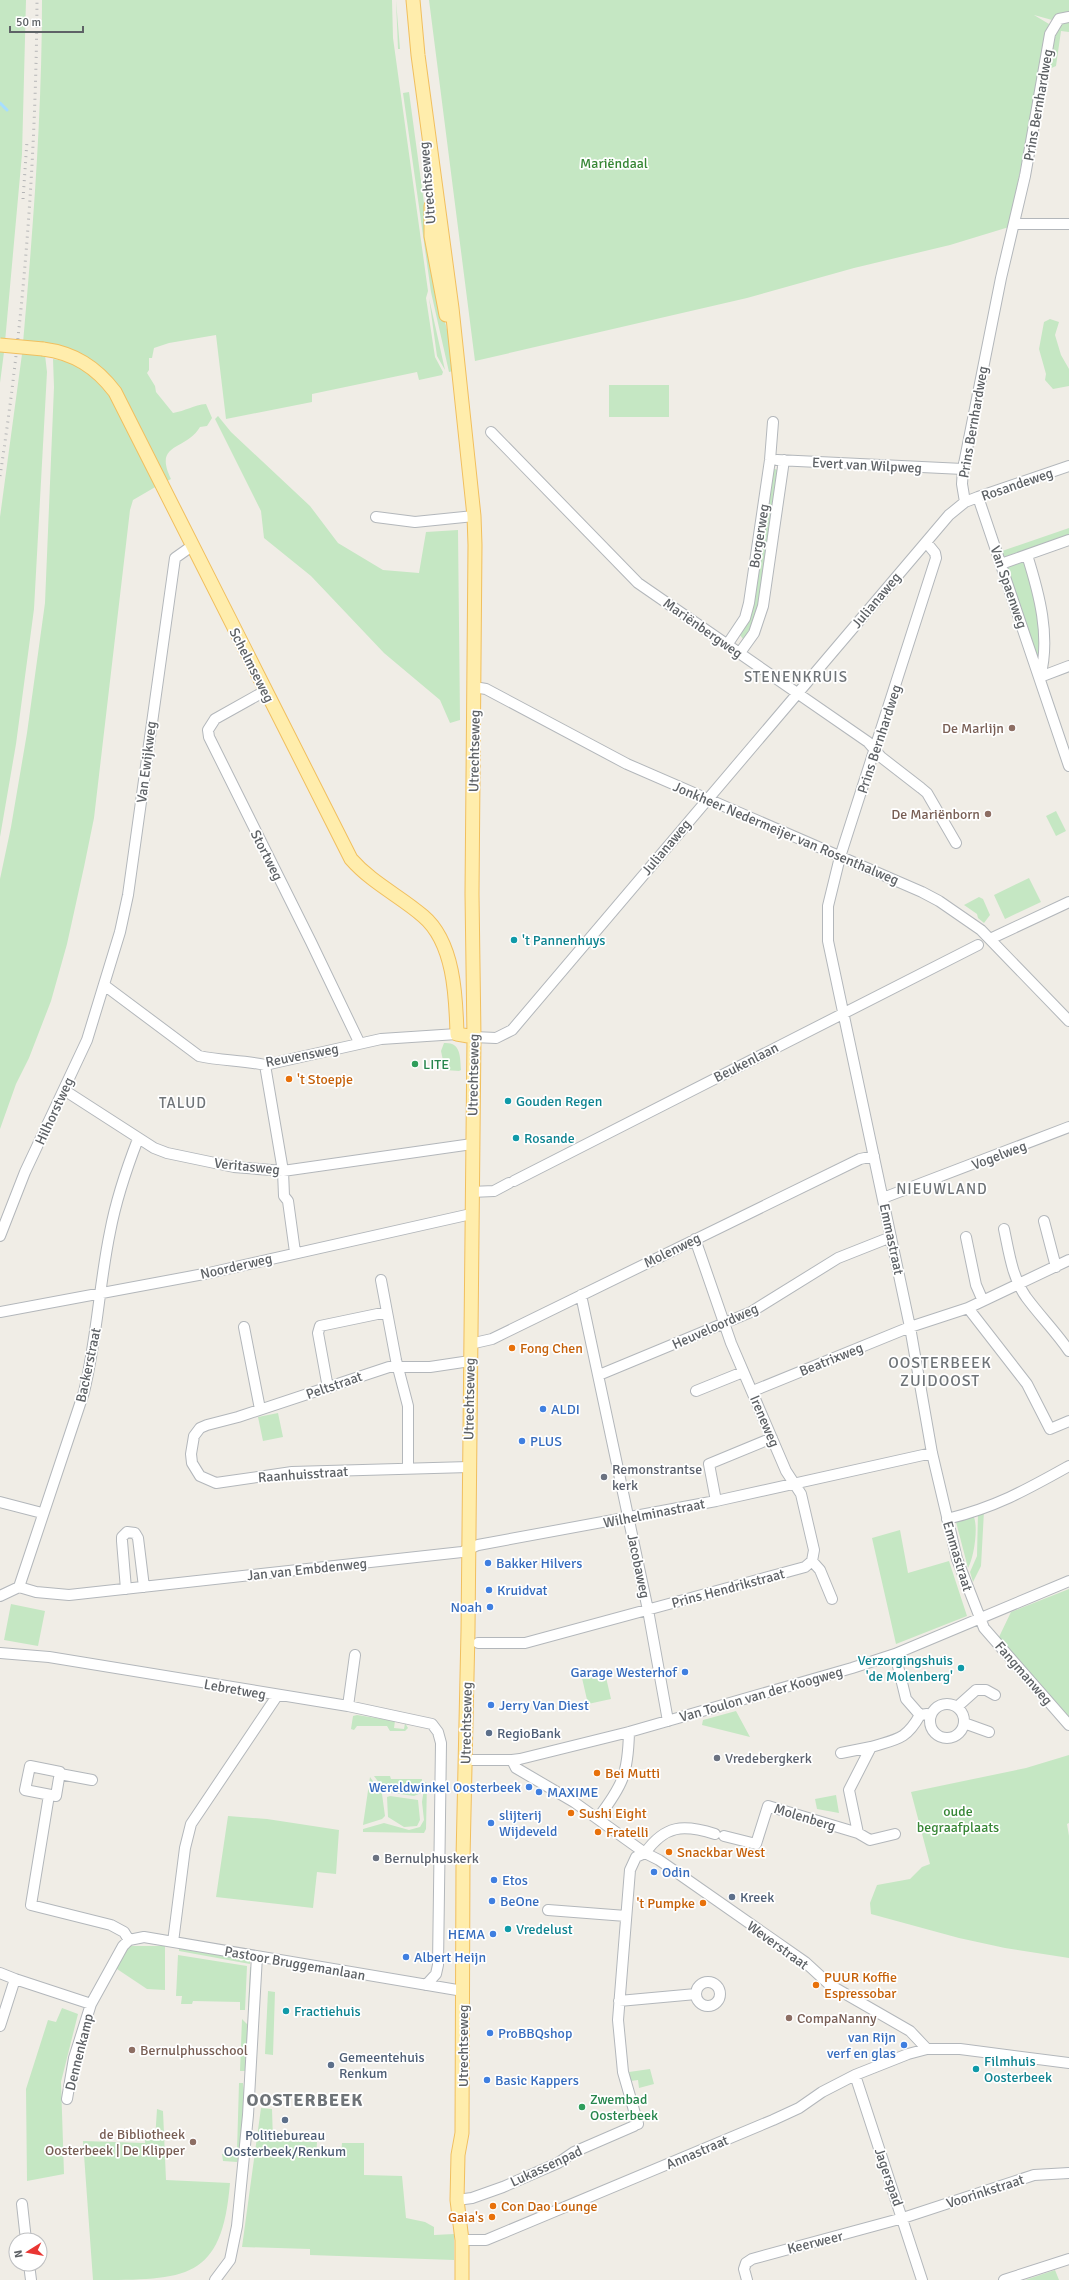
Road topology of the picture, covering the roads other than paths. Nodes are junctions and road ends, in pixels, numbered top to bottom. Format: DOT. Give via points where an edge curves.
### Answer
graph roads {
  1 [pos="404,0"];
  2 [pos="413,0"];
  3 [pos="1069,17"];
  4 [pos="1014,224"];
  5 [pos="1069,224"];
  6 [pos="0,345"];
  7 [pos="458,365"];
  8 [pos="773,422"];
  9 [pos="491,432"];
  10 [pos="770,460"];
  11 [pos="784,460"];
  12 [pos="1069,466"];
  13 [pos="963,469"];
  14 [pos="978,497"];
  15 [pos="965,502"];
  16 [pos="474,516"];
  17 [pos="376,517"];
  18 [pos="1069,540"];
  19 [pos="926,542"];
  20 [pos="192,546"];
  21 [pos="1027,555"];
  22 [pos="1001,564"];
  23 [pos="727,645"];
  24 [pos="739,654"];
  25 [pos="1069,666"];
  26 [pos="1040,677"];
  27 [pos="474,687"];
  28 [pos="265,691"];
  29 [pos="797,693"];
  30 [pos="876,750"];
  31 [pos="1069,766"];
  32 [pos="706,799"];
  33 [pos="956,843"];
  34 [pos="840,856"];
  35 [pos="1069,902"];
  36 [pos="990,939"];
  37 [pos="978,945"];
  38 [pos="104,985"];
  39 [pos="843,1013"];
  40 [pos="1069,1021"];
  41 [pos="458,1034"];
  42 [pos="474,1037"];
  43 [pos="359,1042"];
  44 [pos="265,1065"];
  45 [pos="64,1090"];
  46 [pos="1069,1128"];
  47 [pos="138,1139"];
  48 [pos="472,1144"];
  49 [pos="874,1156"];
  50 [pos="283,1171"];
  51 [pos="471,1192"];
  52 [pos="883,1198"];
  53 [pos="471,1214"];
  54 [pos="1044,1221"];
  55 [pos="1004,1229"];
  56 [pos="0,1236"];
  57 [pos="891,1237"];
  58 [pos="966,1237"];
  59 [pos="695,1239"];
  60 [pos="296,1252"];
  61 [pos="1069,1260"];
  62 [pos="1056,1267"];
  63 [pos="381,1280"];
  64 [pos="1019,1284"];
  65 [pos="101,1293"];
  66 [pos="581,1295"];
  67 [pos="983,1301"];
  68 [pos="968,1308"];
  69 [pos="0,1312"];
  70 [pos="387,1312"];
  71 [pos="723,1324"];
  72 [pos="244,1327"];
  73 [pos="910,1328"];
  74 [pos="470,1344"];
  75 [pos="1069,1351"];
  76 [pos="470,1361"];
  77 [pos="398,1366"];
  78 [pos="744,1372"];
  79 [pos="599,1375"];
  80 [pos="328,1388"];
  81 [pos="696,1391"];
  82 [pos="752,1391"];
  83 [pos="260,1409"];
  84 [pos="1069,1421"];
  85 [pos="772,1438"];
  86 [pos="932,1453"];
  87 [pos="1069,1466"];
  88 [pos="469,1467"];
  89 [pos="408,1469"];
  90 [pos="200,1476"];
  91 [pos="793,1482"];
  92 [pos="716,1500"];
  93 [pos="0,1502"];
  94 [pos="42,1513"];
  95 [pos="629,1518"];
  96 [pos="947,1519"];
  97 [pos="469,1549"];
  98 [pos="812,1561"];
  99 [pos="1069,1581"];
  100 [pos="19,1587"];
  101 [pos="144,1587"];
  102 [pos="126,1589"];
  103 [pos="0,1596"];
  104 [pos="832,1599"];
  105 [pos="648,1610"];
  106 [pos="981,1619"];
  107 [pos="478,1643"];
  108 [pos="0,1653"];
  109 [pos="895,1654"];
  110 [pos="355,1656"];
  111 [pos="277,1696"];
  112 [pos="995,1696"];
  113 [pos="348,1706"];
  114 [pos="958,1707"];
  115 [pos="931,1713"];
  116 [pos="920,1715"];
  117 [pos="668,1721"];
  118 [pos="964,1723"];
  119 [pos="1069,1725"];
  120 [pos="628,1732"];
  121 [pos="989,1732"];
  122 [pos="871,1747"];
  123 [pos="841,1753"];
  124 [pos="440,1759"];
  125 [pos="465,1760"];
  126 [pos="512,1760"];
  127 [pos="60,1774"];
  128 [pos="92,1780"];
  129 [pos="49,1794"];
  130 [pos="598,1818"];
  131 [pos="858,1833"];
  132 [pos="895,1834"];
  133 [pos="645,1853"];
  134 [pos="548,1910"];
  135 [pos="626,1916"];
  136 [pos="129,1940"];
  137 [pos="173,1942"];
  138 [pos="256,1956"];
  139 [pos="0,1973"];
  140 [pos="15,1979"];
  141 [pos="426,1986"];
  142 [pos="463,1991"];
  143 [pos="696,1994"];
  144 [pos="619,2000"];
  145 [pos="91,2004"];
  146 [pos="0,2026"];
  147 [pos="927,2049"];
  148 [pos="1069,2063"];
  149 [pos="855,2075"];
  150 [pos="67,2099"];
  151 [pos="1069,2173"];
  152 [pos="457,2200"];
  153 [pos="22,2204"];
  154 [pos="903,2218"];
  155 [pos="25,2232"];
  156 [pos="462,2240"];
  157 [pos="1069,2259"];
  158 [pos="215,2280"];
  159 [pos="462,2280"];
  160 [pos="747,2280"];
  161 [pos="922,2280"];
  162 [pos="1004,2280"];
  1 -- 7 [label="main road, Utrechtseweg" via="432,211 431,236 439,288"];
  2 -- 7 [label="main road, Utrechtseweg"];
  3 -- 4 [label="street, Prins Bernhardweg" via="1059,20 1050,34"];
  4 -- 5 [label="street"];
  4 -- 13 [label="street, Prins Bernhardweg"];
  6 -- 20 [label="main road, Schelmseweg, bridge" via="69,354 92,367 108,383 118,397"];
  7 -- 16 [label="main road, Utrechtseweg"];
  8 -- 10 [label="street, Borgerweg"];
  9 -- 23 [label="street, Mariënbergweg" via="638,583"];
  10 -- 11 [label="street, Evert van Wilpweg"];
  10 -- 23 [label="street, Borgerweg" via="749,603 745,618"];
  11 -- 13 [label="street, Evert van Wilpweg"];
  11 -- 24 [label="street, Borgerweg" via="763,606 754,633"];
  12 -- 14 [label="street, Rosandeweg"];
  13 -- 15 [label="street, Prins Bernhardweg"];
  14 -- 15 [label="street, Rosandeweg"];
  14 -- 22 [label="street, Van Spaenweg"];
  15 -- 19 [label="street" via="949,515"];
  16 -- 17 [label="street" via="415,522"];
  16 -- 27 [label="main road, Utrechtseweg"];
  18 -- 21 [label="street"];
  19 -- 29 [label="street, Julianaweg"];
  19 -- 30 [label="street, Prins Bernhardweg" via="936,553 936,558"];
  20 -- 28 [label="main road, Schelmseweg"];
  20 -- 38 [label="street, Van Ewijkweg" via="175,558 128,894"];
  21 -- 22 [label="street"];
  21 -- 26 [label="street, Van Spaenweg" via="1042,608 1043,664"];
  22 -- 26 [label="street, Van Spaenweg"];
  23 -- 24 [label="street, Mariënbergweg"];
  24 -- 29 [label="street, Mariënbergweg"];
  25 -- 26 [label="street"];
  26 -- 31 [label="street, Van Spaenweg"];
  27 -- 32 [label="street, Jonkheer Nedermeijer van Rosenthalweg" via="486,690 627,764"];
  27 -- 42 [label="main road, Utrechtseweg"];
  28 -- 41 [label="main road, Schelmseweg" via="351,859 362,872 424,917 438,932 447,951"];
  28 -- 43 [label="street, Stortweg" via="215,719 208,730 209,738"];
  29 -- 30 [label="street, Mariënbergweg"];
  29 -- 32 [label="street, Julianaweg"];
  30 -- 33 [label="street, Mariënbergweg" via="881,757 927,793"];
  30 -- 34 [label="street, Prins Bernhardweg"];
  32 -- 34 [label="street, Jonkheer Nedermeijer van Rosenthalweg"];
  32 -- 42 [label="street, Julianaweg" via="512,1030 496,1038"];
  34 -- 36 [label="street, Jonkheer Nedermeijer van Rosenthalweg" via="922,892 970,922"];
  34 -- 39 [label="street, Emmastraat" via="828,906 827,925"];
  35 -- 36 [label="street"];
  36 -- 40 [label="street, Jonkheer Nedermeijer van Rosenthalweg"];
  37 -- 39 [label="street, Beukenlaan"];
  38 -- 44 [label="street, Reuvensweg" via="200,1056"];
  38 -- 45 [label="street, Hilhorstweg" via="86,1040"];
  39 -- 49 [label="street, Emmastraat"];
  39 -- 51 [label="street, Beukenlaan" via="494,1191"];
  41 -- 42 [label="main road, Reuvensweg"];
  41 -- 43 [label="street, Reuvensweg" via="402,1036"];
  42 -- 48 [label="main road, Utrechtseweg"];
  43 -- 44 [label="street, Reuvensweg"];
  44 -- 50 [label="street"];
  45 -- 47 [label="street, Veritasweg"];
  45 -- 56 [label="street, Hilhorstweg" via="25,1172"];
  46 -- 52 [label="street, Vogelweg"];
  47 -- 50 [label="street, Veritasweg" via="167,1153 234,1167"];
  47 -- 65 [label="street, Backerstraat" via="121,1184"];
  48 -- 50 [label="street, Veritasweg"];
  48 -- 51 [label="main road, Utrechtseweg"];
  49 -- 52 [label="street, Emmastraat"];
  49 -- 59 [label="street, Molenweg" via="860,1159"];
  50 -- 60 [label="street" via="284,1196 288,1201"];
  51 -- 53 [label="main road, Utrechtseweg"];
  52 -- 57 [label="street, Emmastraat"];
  53 -- 60 [label="street, Noorderweg"];
  53 -- 74 [label="main road, Utrechtseweg"];
  54 -- 62 [label="street"];
  55 -- 64 [label="street"];
  57 -- 71 [label="street, Heuveloordweg" via="838,1258 751,1312"];
  57 -- 73 [label="street, Emmastraat"];
  58 -- 67 [label="street" via="976,1285"];
  59 -- 66 [label="street, Molenweg"];
  59 -- 71 [label="street, Ireneweg"];
  60 -- 65 [label="street, Noorderweg" via="208,1273"];
  61 -- 62 [label="street, Beatrixweg"];
  62 -- 64 [label="street, Beatrixweg"];
  63 -- 70 [label="street"];
  64 -- 67 [label="street, Beatrixweg"];
  64 -- 75 [label="street" via="1026,1297"];
  65 -- 69 [label="street, Noorderweg"];
  65 -- 94 [label="street, Backerstraat" via="84,1392"];
  66 -- 74 [label="street, Molenweg" via="492,1339"];
  66 -- 79 [label="street, Jacobaweg"];
  67 -- 68 [label="street, Beatrixweg"];
  68 -- 73 [label="street, Beatrixweg"];
  68 -- 84 [label="street" via="1027,1384 1050,1429"];
  70 -- 77 [label="street"];
  70 -- 80 [label="street" via="320,1326 318,1333"];
  71 -- 78 [label="street, Ireneweg"];
  71 -- 79 [label="street, Heuveloordweg"];
  72 -- 83 [label="street"];
  73 -- 82 [label="street, Beatrixweg"];
  73 -- 86 [label="street, Emmastraat"];
  74 -- 76 [label="main road, Utrechtseweg"];
  76 -- 77 [label="street, Peltstraat" via="430,1367"];
  76 -- 88 [label="main road, Utrechtseweg"];
  77 -- 80 [label="street, Peltstraat" via="364,1374"];
  77 -- 89 [label="street" via="408,1406"];
  78 -- 81 [label="street"];
  78 -- 82 [label="street, Ireneweg"];
  79 -- 95 [label="street, Jacobaweg"];
  80 -- 83 [label="street, Peltstraat"];
  82 -- 85 [label="street, Ireneweg"];
  83 -- 90 [label="street, Peltstraat" via="200,1428 194,1436 191,1454"];
  85 -- 91 [label="street, Ireneweg"];
  85 -- 92 [label="street" via="709,1464"];
  86 -- 91 [label="street, Wilhelminastraat"];
  86 -- 96 [label="street, Emmastraat"];
  87 -- 96 [label="street" via="1006,1501"];
  88 -- 89 [label="street, Raanhuisstraat"];
  88 -- 97 [label="main road, Utrechtseweg"];
  89 -- 90 [label="street, Raanhuisstraat" via="292,1472 216,1483"];
  91 -- 92 [label="street, Wilhelminastraat"];
  91 -- 98 [label="street, Ireneweg" via="804,1502 814,1550"];
  92 -- 95 [label="street, Wilhelminastraat"];
  93 -- 94 [label="street"];
  94 -- 100 [label="street, Backerstraat"];
  95 -- 97 [label="street, Wilhelminastraat" via="478,1545"];
  95 -- 105 [label="street, Jacobaweg"];
  96 -- 106 [label="street, Emmastraat" via="963,1578"];
  97 -- 101 [label="street, Jan van Embdenweg" via="462,1552"];
  97 -- 125 [label="main road, Utrechtseweg"];
  98 -- 104 [label="street" via="820,1570"];
  98 -- 105 [label="street, Prins Hendrikstraat" via="804,1566"];
  99 -- 106 [label="street, Van Toulon van der Koogweg"];
  100 -- 102 [label="street, Jan van Embdenweg" via="36,1592 69,1595"];
  100 -- 103 [label="street"];
  101 -- 102 [label="street, Jan van Embdenweg"];
  101 -- 102 [label="street" via="138,1538 135,1532 127,1532 122,1537"];
  105 -- 107 [label="street, Prins Hendrikstraat" via="525,1643"];
  105 -- 117 [label="street, Jacobaweg"];
  106 -- 109 [label="street, Van Toulon van der Koogweg"];
  106 -- 119 [label="street, Fangmanweg" via="984,1628"];
  108 -- 111 [label="street, Lebretweg" via="49,1657"];
  109 -- 116 [label="street" via="906,1699"];
  109 -- 117 [label="street, Van Toulon van der Koogweg"];
  110 -- 113 [label="street"];
  111 -- 113 [label="street, Lebretweg"];
  111 -- 137 [label="street" via="191,1824 185,1848"];
  112 -- 114 [label="street" via="986,1690 976,1690"];
  113 -- 124 [label="street, Lebretweg" via="432,1724 438,1732"];
  114 -- 115 [label="street" via="942,1704"];
  114 -- 118 [label="street" via="962,1711"];
  115 -- 116 [label="street"];
  115 -- 118 [label="street" via="930,1725 936,1735 941,1737 953,1737 962,1729"];
  116 -- 122 [label="street" via="904,1737"];
  117 -- 120 [label="street, Van Toulon van der Koogweg"];
  118 -- 121 [label="street"];
  120 -- 126 [label="street, Van Toulon van der Koogweg"];
  120 -- 130 [label="street" via="624,1776 618,1792"];
  122 -- 123 [label="street"];
  122 -- 131 [label="street, Molenberg" via="849,1790"];
  124 -- 141 [label="street, Utrechtseweg" via="438,1965 436,1974"];
  125 -- 126 [label="street, Van Toulon van der Koogweg"];
  125 -- 142 [label="main road, Utrechtseweg"];
  126 -- 130 [label="street, Weverstraat" via="516,1768"];
  127 -- 128 [label="street"];
  127 -- 129 [label="street" via="56,1796"];
  127 -- 129 [label="street" via="30,1766 25,1790"];
  129 -- 136 [label="street" via="31,1905 111,1925 124,1932"];
  130 -- 133 [label="street, Weverstraat"];
  131 -- 132 [label="street, Molenberg" via="870,1840"];
  131 -- 133 [label="street, Molenberg" via="768,1806 756,1844 694,1827 679,1828 661,1835"];
  133 -- 135 [label="street" via="636,1857 630,1870"];
  133 -- 147 [label="street, Weverstraat" via="659,1860 799,1958 830,1985 910,2031"];
  134 -- 135 [label="street"];
  135 -- 144 [label="street"];
  136 -- 137 [label="street, Pastoor Bruggemanlaan" via="144,1937"];
  136 -- 145 [label="street, Dennenkamp" via="107,1973"];
  137 -- 138 [label="street, Pastoor Bruggemanlaan"];
  138 -- 141 [label="street, Pastoor Bruggemanlaan"];
  138 -- 158 [label="street" via="250,2093 242,2188 230,2260"];
  139 -- 140 [label="street"];
  140 -- 145 [label="street"];
  140 -- 146 [label="street"];
  141 -- 142 [label="street, Pastoor Bruggemanlaan"];
  142 -- 152 [label="main road, Utrechtseweg" via="462,2133 458,2155"];
  143 -- 144 [label="street"];
  144 -- 152 [label="street, Lukassenpad" via="623,2072 636,2125 510,2184 472,2198"];
  145 -- 150 [label="street, Dennenkamp" via="74,2058"];
  147 -- 148 [label="street" via="960,2049"];
  147 -- 149 [label="street, Annastraat"];
  149 -- 154 [label="street, Jagerspad"];
  149 -- 156 [label="street, Annastraat" via="773,2120 561,2210 486,2240"];
  151 -- 154 [label="street, Voorinkstraat" via="1034,2175"];
  152 -- 156 [label="main road, Utrechtseweg"];
  153 -- 155 [label="street"];
  154 -- 160 [label="street, Keerweer" via="752,2259 746,2263 744,2269"];
  154 -- 161 [label="street, Jagerspad"];
  156 -- 159 [label="main road, Utrechtseweg"];
  157 -- 162 [label="street"];
}
